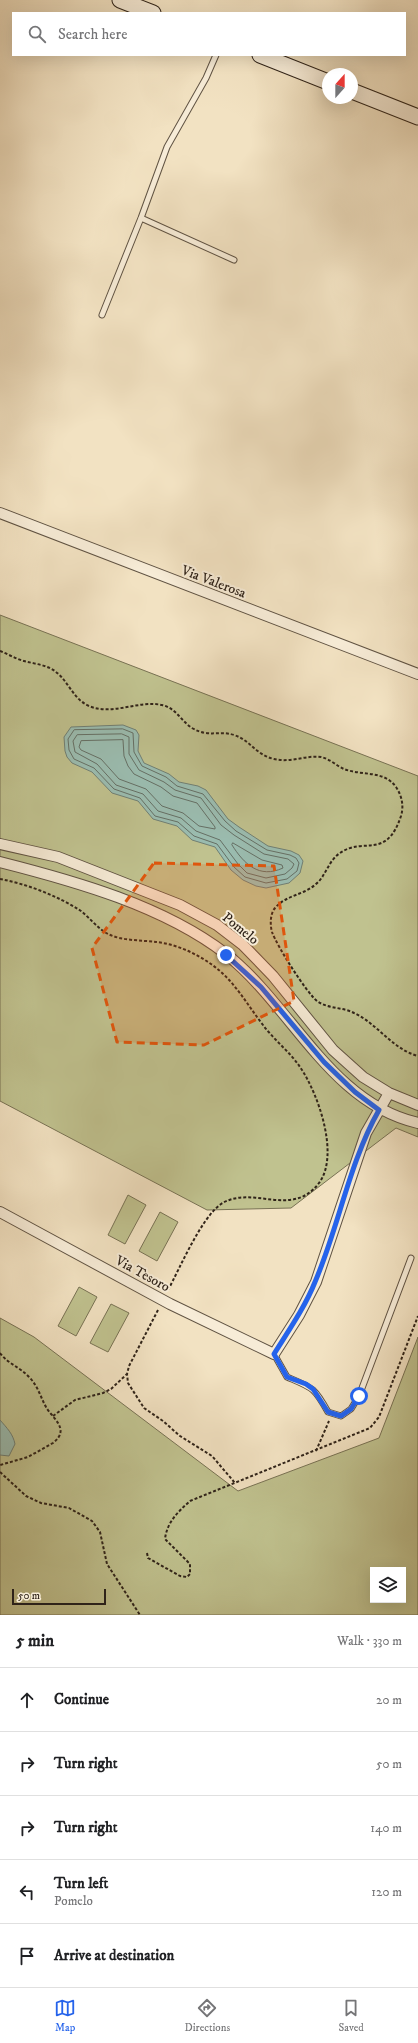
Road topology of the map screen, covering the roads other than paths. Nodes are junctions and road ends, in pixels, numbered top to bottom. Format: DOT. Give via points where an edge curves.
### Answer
graph roads {
  1 [pos="120,0"];
  2 [pos="150,12"];
  3 [pos="216,56"];
  4 [pos="263,56"];
  5 [pos="322,80"];
  6 [pos="358,93"];
  7 [pos="418,117"];
  8 [pos="141,218"];
  9 [pos="234,260"];
  10 [pos="102,315"];
  11 [pos="0,513"];
  12 [pos="418,674"];
  13 [pos="0,844"];
  14 [pos="0,862"];
  15 [pos="389,1093"];
  16 [pos="418,1105"];
  17 [pos="379,1110"];
  18 [pos="418,1123"];
  19 [pos="0,1212"];
  20 [pos="411,1258"];
  21 [pos="274,1354"];
  1 -- 2 [label="main road"];
  3 -- 8 [label="lane" via="167,147"];
  4 -- 5 [label="main road"];
  6 -- 7 [label="main road"];
  8 -- 9 [label="lane"];
  8 -- 10 [label="lane"];
  11 -- 12 [label="street, Via Valerosa"];
  13 -- 15 [label="street, Pomelo" via="58,857 180,905 217,926 242,945 273,976 333,1050 363,1077"];
  14 -- 17 [label="street" via="75,882 189,930 226,955 261,987 324,1062 355,1092"];
  15 -- 16 [label="street, Pomelo"];
  15 -- 17 [label="street"];
  17 -- 18 [label="street"];
  17 -- 21 [label="street" via="366,1133 316,1282"];
  19 -- 21 [label="street, Via Tesoro" via="163,1300"];
  20 -- 21 [label="lane" via="359,1396 351,1409 341,1416 328,1412 313,1389 287,1377"];
}
